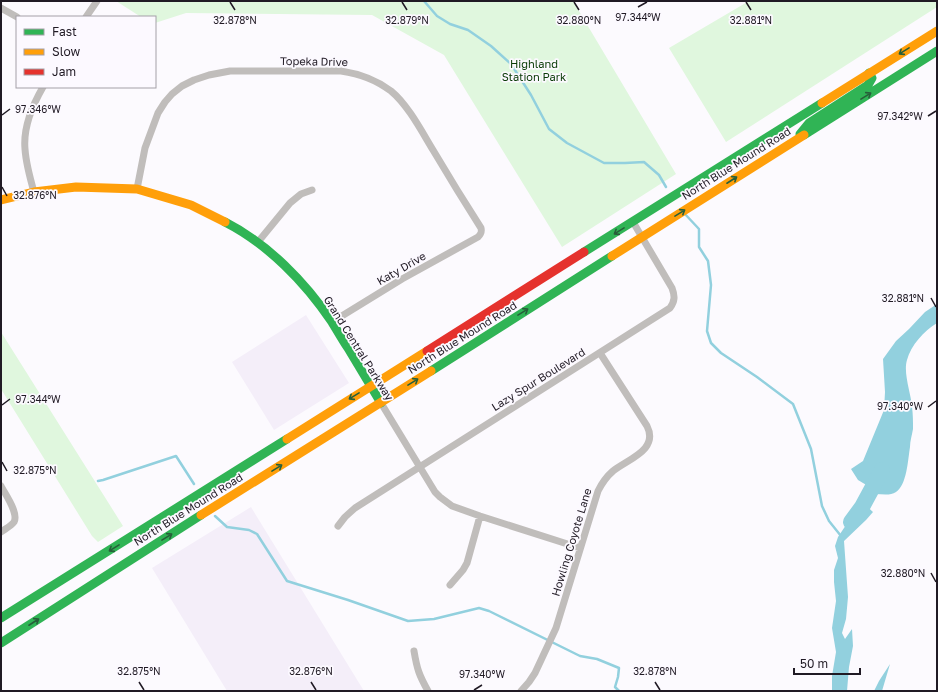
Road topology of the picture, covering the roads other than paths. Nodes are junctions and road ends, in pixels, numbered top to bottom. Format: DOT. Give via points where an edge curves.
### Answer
graph roads {
  1 [pos="96,1"];
  2 [pos="1,8"];
  3 [pos="87,16"];
  4 [pos="16,17"];
  5 [pos="937,31"];
  6 [pos="937,51"];
  7 [pos="870,73"];
  8 [pos="42,88"];
  9 [pos="795,140"];
  10 [pos="136,189"];
  11 [pos="312,190"];
  12 [pos="34,192"];
  13 [pos="1,200"];
  14 [pos="633,222"];
  15 [pos="481,234"];
  16 [pos="642,237"];
  17 [pos="258,242"];
  18 [pos="332,322"];
  19 [pos="600,353"];
  20 [pos="370,386"];
  21 [pos="380,403"];
  22 [pos="420,467"];
  23 [pos="1,486"];
  24 [pos="480,516"];
  25 [pos="338,526"];
  26 [pos="1,532"];
  27 [pos="580,548"];
  28 [pos="450,585"];
  29 [pos="1,618"];
  30 [pos="1,643"];
  31 [pos="414,651"];
  32 [pos="428,691"];
  33 [pos="521,691"];
  1 -- 3 [label="street"];
  2 -- 4 [label="street"];
  5 -- 7 [label="main road, North Blue Mound Road, one-way"];
  9 -- 6 [label="main road, North Blue Mound Road, one-way"];
  7 -- 9 [label="main road" via="872,78 868,85 809,123"];
  7 -- 14 [label="main road, North Blue Mound Road"];
  8 -- 12 [label="street" via="27,124 24,148"];
  16 -- 9 [label="main road, North Blue Mound Road, one-way"];
  10 -- 12 [label="main road, Grand Central Parkway" via="76,187"];
  10 -- 15 [label="street, Topeka Drive" via="144,148 158,113 172,94 182,86 209,75 230,71 341,71 368,77 399,99 481,228"];
  10 -- 17 [label="main road, Grand Central Parkway" via="208,212"];
  11 -- 17 [label="street" via="301,194 290,203"];
  12 -- 13 [label="main road, Grand Central Parkway"];
  14 -- 16 [label="street, Lazy Spur Boulevard"];
  14 -- 20 [label="main road, North Blue Mound Road, one-way"];
  15 -- 18 [label="street, Katy Drive"];
  16 -- 19 [label="street, Lazy Spur Boulevard" via="672,288 673,304 667,311"];
  21 -- 16 [label="main road, North Blue Mound Road, one-way"];
  17 -- 18 [label="main road, Grand Central Parkway" via="308,290"];
  18 -- 20 [label="main road, Grand Central Parkway"];
  19 -- 22 [label="street, Lazy Spur Boulevard"];
  19 -- 27 [label="street, Howling Coyote Lane" via="649,431 650,438 644,449 614,470 601,484"];
  20 -- 21 [label="main road, Grand Central Parkway"];
  20 -- 29 [label="main road, North Blue Mound Road, one-way"];
  21 -- 22 [label="street, Grand Central Parkway"];
  30 -- 21 [label="main road, North Blue Mound Road, one-way"];
  22 -- 24 [label="street, Grand Central Parkway" via="435,492 445,502"];
  22 -- 25 [label="street, Lazy Spur Boulevard" via="355,508"];
  23 -- 26 [label="street" via="15,518 13,523"];
  24 -- 27 [label="street, Grand Central Parkway"];
  24 -- 28 [label="street" via="466,563"];
  27 -- 33 [label="street, Howling Coyote Lane" via="556,628 535,674"];
  31 -- 32 [label="street" via="418,673"];
}
